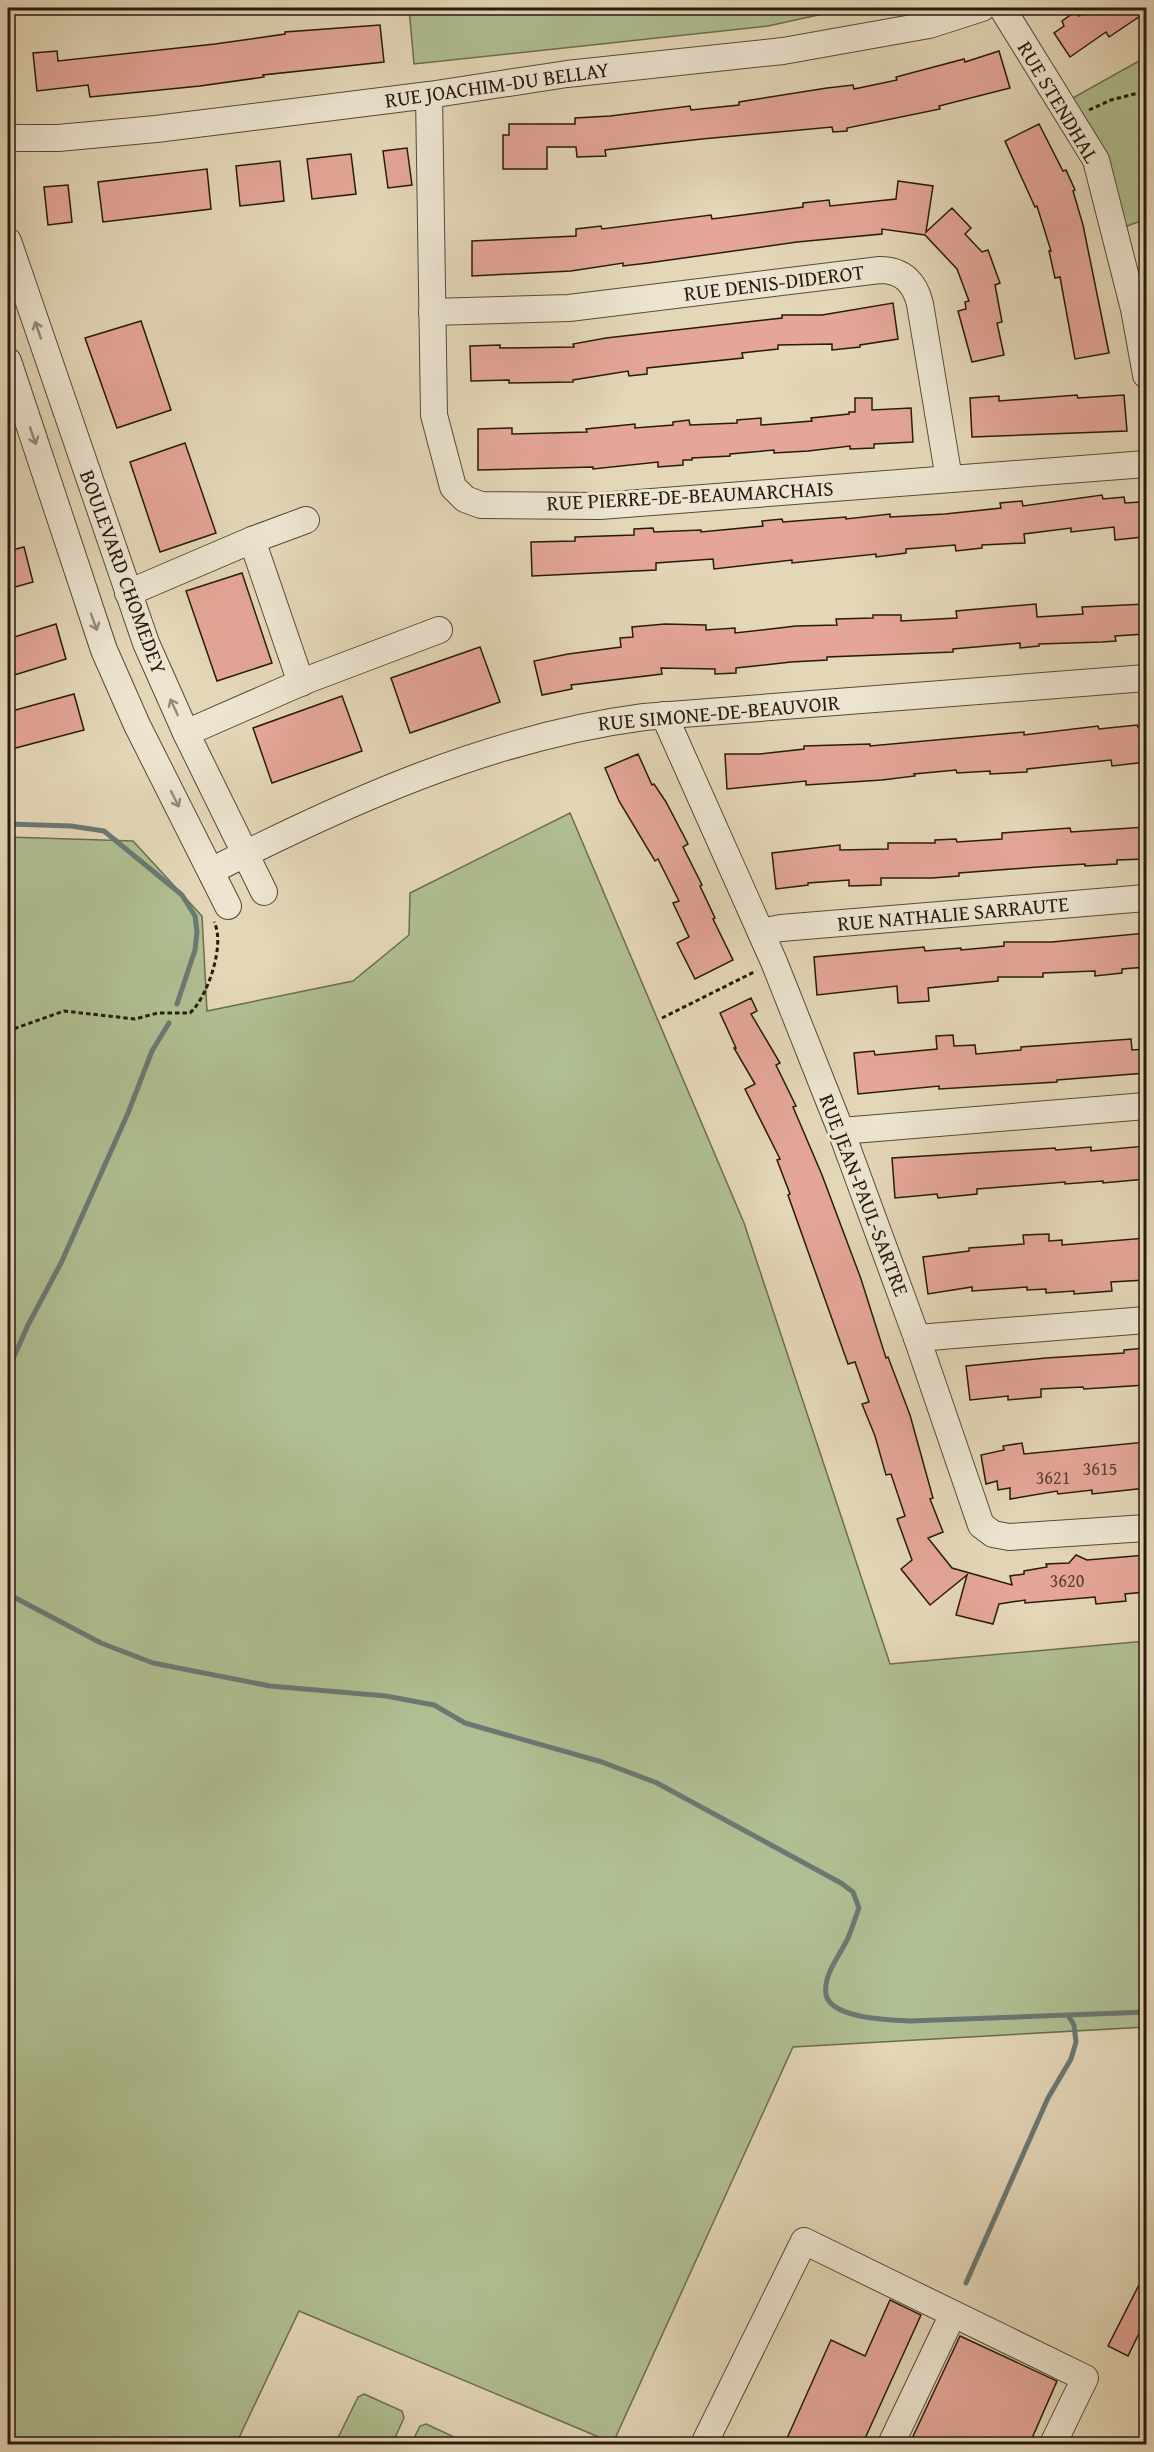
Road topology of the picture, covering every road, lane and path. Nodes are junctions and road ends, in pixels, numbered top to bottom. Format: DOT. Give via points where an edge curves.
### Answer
graph roads {
  1 [pos="982,8"];
  2 [pos="1002,8"];
  3 [pos="1146,91"];
  4 [pos="429,95"];
  5 [pos="1070,118"];
  6 [pos="8,138"];
  7 [pos="8,190"];
  8 [pos="10,199"];
  9 [pos="8,241"];
  10 [pos="432,312"];
  11 [pos="8,361"];
  12 [pos="1146,375"];
  13 [pos="1146,464"];
  14 [pos="949,479"];
  15 [pos="306,520"];
  16 [pos="252,540"];
  17 [pos="128,593"];
  18 [pos="440,630"];
  19 [pos="1146,678"];
  20 [pos="301,683"];
  21 [pos="664,715"];
  22 [pos="186,733"];
  23 [pos="245,854"];
  24 [pos="211,871"];
  25 [pos="264,892"];
  26 [pos="1146,898"];
  27 [pos="220,913"];
  28 [pos="761,932"];
  29 [pos="774,962"];
  30 [pos="662,1018"];
  31 [pos="8,1033"];
  32 [pos="1146,1106"];
  33 [pos="841,1131"];
  34 [pos="1146,1320"];
  35 [pos="917,1338"];
  36 [pos="1146,1528"];
  37 [pos="953,2314"];
  38 [pos="704,2445"];
  39 [pos="891,2445"];
  40 [pos="1053,2445"];
  1 -- 4 [label="street, RUE JOACHIM-DU BELLAY" via="929,25 783,51 567,74"];
  2 -- 5 [label="street, RUE STENDHAL"];
  3 -- 5 [label="path" via="1111,100"];
  4 -- 6 [label="street, RUE JOACHIM-DU BELLAY" via="105,134"];
  4 -- 10 [label="street, RUE PIERRE-DE-BEAUMARCHAIS"];
  5 -- 12 [label="street, RUE STENDHAL" via="1096,160 1134,309"];
  7 -- 8 [label="path"];
  17 -- 9 [label="street, BOULEVARD CHOMEDEY, one-way"];
  10 -- 14 [label="street, RUE PIERRE-DE-BEAUMARCHAIS" via="436,427 453,487 465,500 481,506 600,506"];
  10 -- 14 [label="street, RUE DENIS-DIDEROT" via="569,308 880,270 897,272 912,283 919,297"];
  11 -- 24 [label="street, BOULEVARD CHOMEDEY, one-way" via="108,659"];
  13 -- 14 [label="street, RUE PIERRE-DE-BEAUMARCHAIS"];
  15 -- 16 [label="street"];
  16 -- 17 [label="street"];
  16 -- 20 [label="street"];
  22 -- 17 [label="street, BOULEVARD CHOMEDEY, one-way"];
  18 -- 20 [label="street"];
  19 -- 21 [label="street, RUE SIMONE-DE-BEAUVOIR"];
  20 -- 22 [label="street"];
  21 -- 23 [label="street, RUE SIMONE-DE-BEAUVOIR" via="595,723 460,762"];
  21 -- 28 [label="street, RUE JEAN-PAUL-SARTRE"];
  22 -- 23 [label="street, BOULEVARD CHOMEDEY"];
  23 -- 24 [label="street, RUE SIMONE-DE-BEAUVOIR"];
  23 -- 25 [label="street, BOULEVARD CHOMEDEY"];
  24 -- 27 [label="street, BOULEVARD CHOMEDEY"];
  26 -- 28 [label="street, RUE NATHALIE SARRAUTE"];
  27 -- 31 [label="path" via="218,945 202,998 190,1013 158,1013 135,1019 64,1011"];
  28 -- 29 [label="street, RUE JEAN-PAUL-SARTRE"];
  29 -- 30 [label="path"];
  29 -- 33 [label="street, RUE JEAN-PAUL-SARTRE"];
  32 -- 33 [label="street"];
  33 -- 35 [label="street, RUE JEAN-PAUL-SARTRE"];
  34 -- 35 [label="street"];
  35 -- 36 [label="street, RUE JEAN-PAUL-SARTRE" via="981,1525 993,1534 1009,1537"];
  37 -- 38 [label="street" via="804,2241"];
  37 -- 39 [label="street"];
  37 -- 40 [label="street" via="1085,2378"];
}
